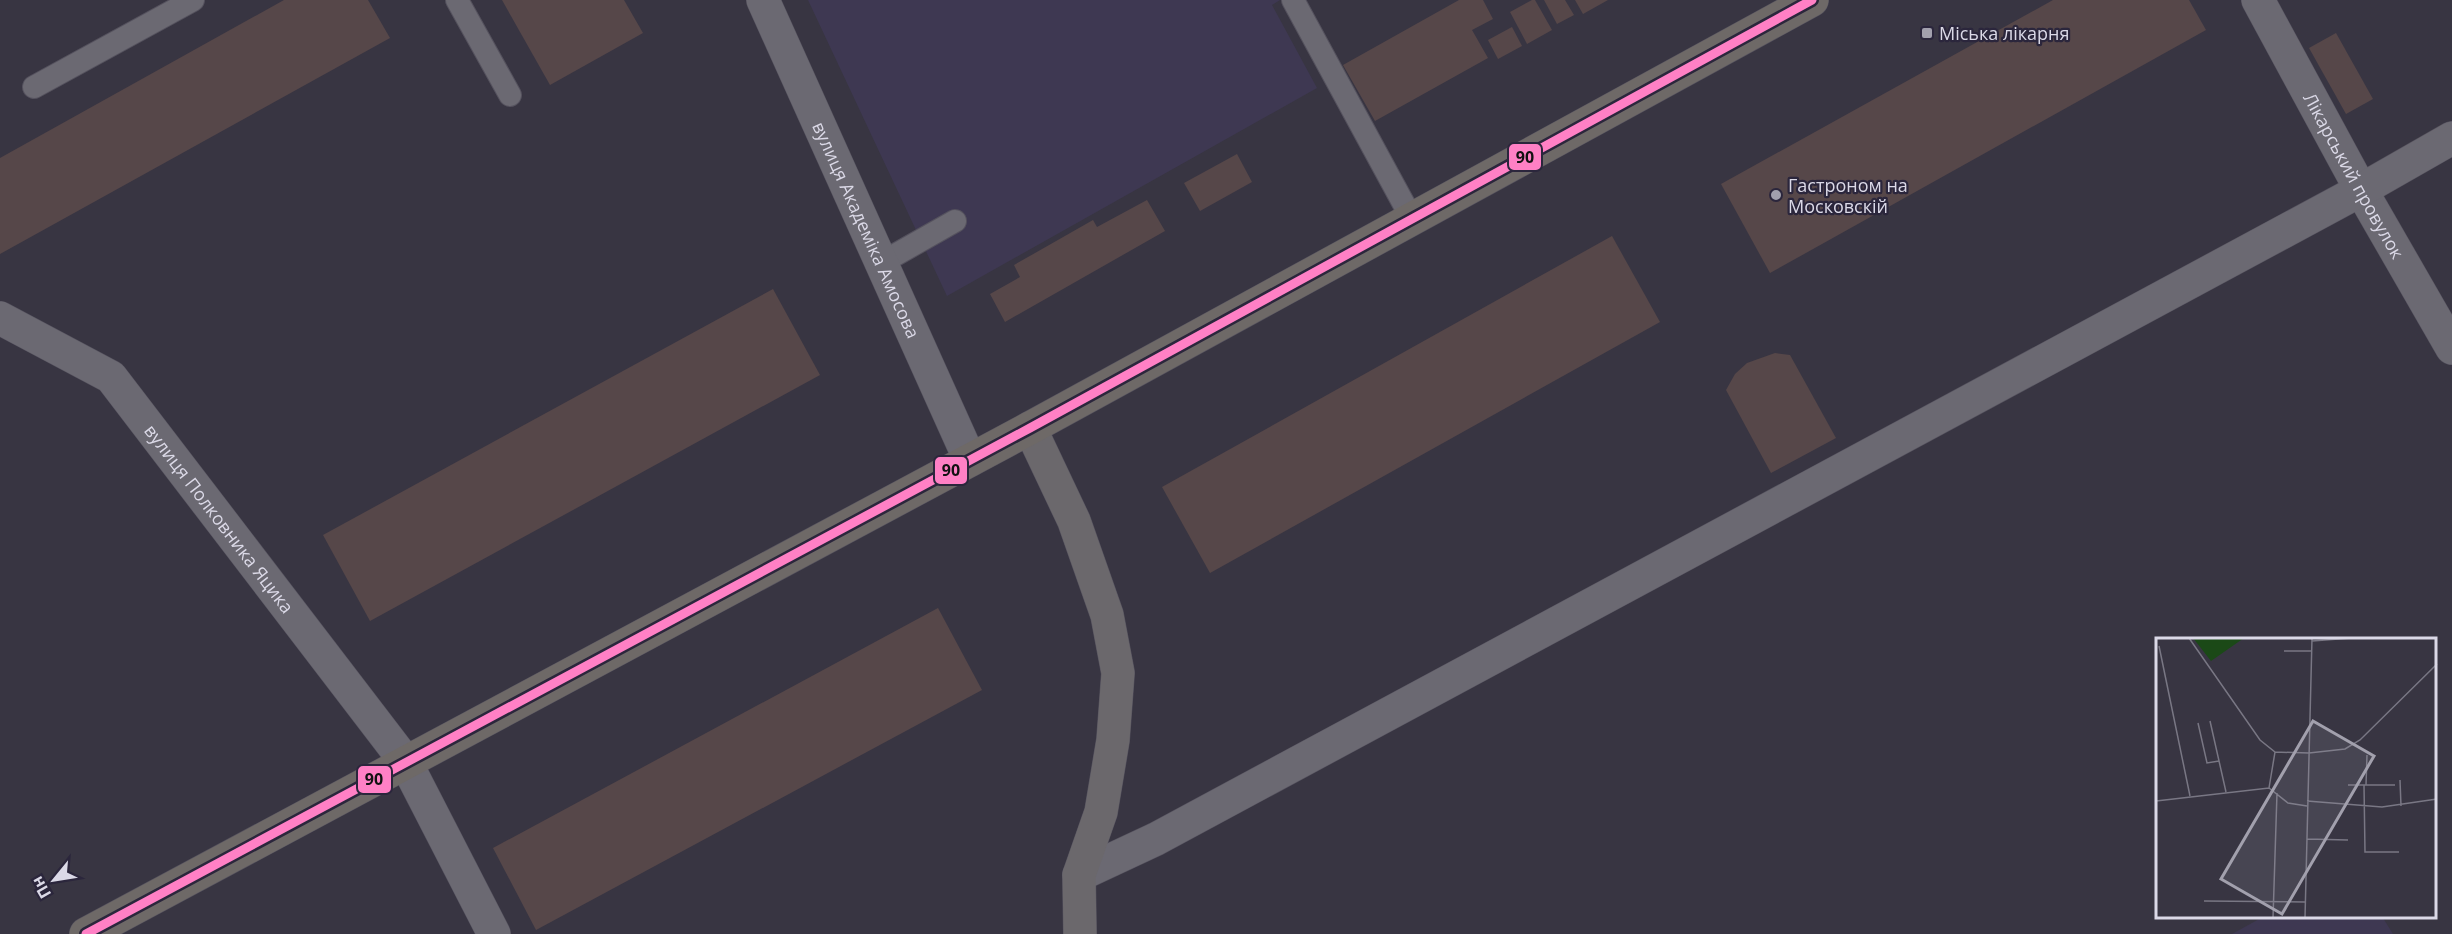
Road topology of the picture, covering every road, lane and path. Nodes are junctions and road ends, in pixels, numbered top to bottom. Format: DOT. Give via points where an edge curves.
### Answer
graph roads {
  1 [pos="193,0"];
  2 [pos="457,0"];
  3 [pos="763,0"];
  4 [pos="1293,0"];
  5 [pos="1812,0"];
  6 [pos="2258,0"];
  7 [pos="34,87"];
  8 [pos="510,95"];
  9 [pos="2452,138"];
  10 [pos="2361,190"];
  11 [pos="1412,219"];
  12 [pos="955,221"];
  13 [pos="881,263"];
  14 [pos="0,318"];
  15 [pos="2452,348"];
  16 [pos="1030,428"];
  17 [pos="970,460"];
  18 [pos="405,761"];
  19 [pos="1079,875"];
  20 [pos="86,934"];
  21 [pos="494,934"];
  22 [pos="1080,934"];
  1 -- 7 [label="lane"];
  2 -- 8 [label="lane"];
  3 -- 13 [label="street, вулиця Академіка Амосова"];
  4 -- 11 [label="lane"];
  5 -- 11 [label="main road"];
  6 -- 10 [label="street, Лікарський провулок"];
  9 -- 10 [label="street"];
  10 -- 15 [label="street, Лікарський провулок"];
  10 -- 19 [label="street" via="1167,834"];
  11 -- 16 [label="main road"];
  12 -- 13 [label="lane"];
  13 -- 17 [label="street, вулиця Академіка Амосова"];
  14 -- 18 [label="street, вулиця Полковника Яцика" via="111,377"];
  16 -- 17 [label="main road"];
  16 -- 19 [label="street" via="1074,521 1107,615 1118,672 1113,740 1101,812"];
  17 -- 18 [label="main road"];
  18 -- 20 [label="main road"];
  18 -- 21 [label="street, вулиця Полковника Яцика"];
  19 -- 22 [label="street"];
}
